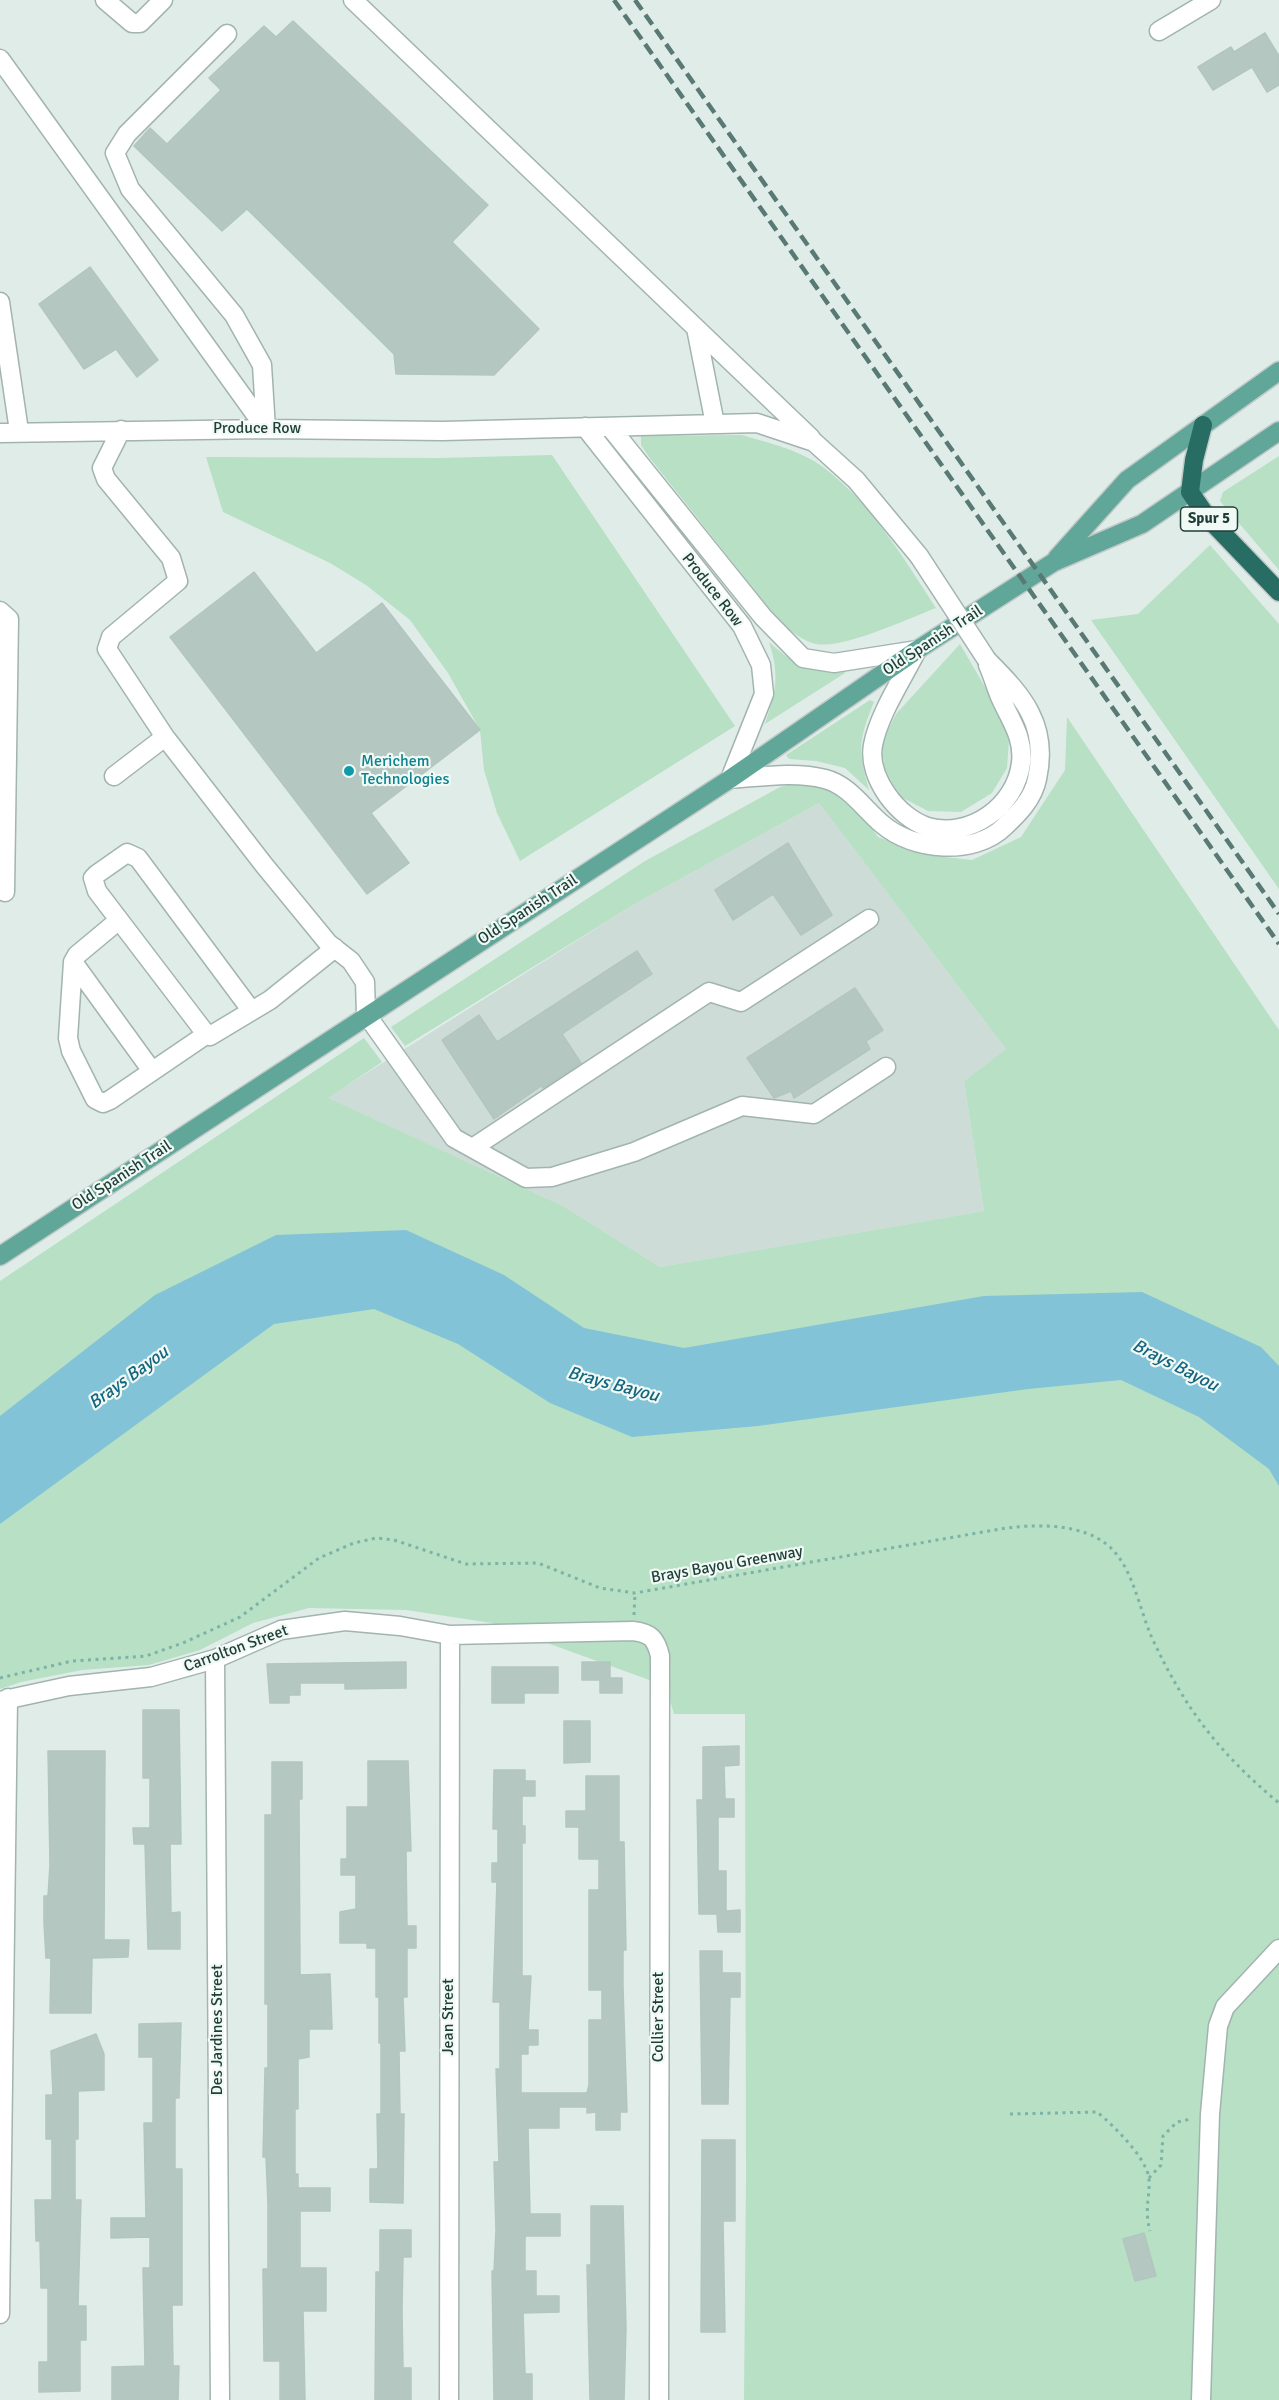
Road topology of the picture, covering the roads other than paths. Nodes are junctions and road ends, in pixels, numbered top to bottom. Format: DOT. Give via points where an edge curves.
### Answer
graph roads {
  1 [pos="105,0"];
  2 [pos="163,0"];
  3 [pos="353,0"];
  4 [pos="1211,0"];
  5 [pos="1159,31"];
  6 [pos="227,34"];
  7 [pos="0,59"];
  8 [pos="0,302"];
  9 [pos="696,328"];
  10 [pos="1279,371"];
  11 [pos="715,424"];
  12 [pos="1203,425"];
  13 [pos="585,427"];
  14 [pos="610,427"];
  15 [pos="266,429"];
  16 [pos="121,430"];
  17 [pos="19,431"];
  18 [pos="1279,432"];
  19 [pos="0,433"];
  20 [pos="814,442"];
  21 [pos="1190,492"];
  22 [pos="1054,562"];
  23 [pos="1279,592"];
  24 [pos="0,611"];
  25 [pos="917,650"];
  26 [pos="987,660"];
  27 [pos="165,737"];
  28 [pos="114,776"];
  29 [pos="729,779"];
  30 [pos="5,892"];
  31 [pos="119,920"];
  32 [pos="869,920"];
  33 [pos="335,948"];
  34 [pos="73,962"];
  35 [pos="250,1010"];
  36 [pos="366,1014"];
  37 [pos="207,1034"];
  38 [pos="886,1067"];
  39 [pos="152,1071"];
  40 [pos="474,1147"];
  41 [pos="0,1256"];
  42 [pos="450,1635"];
  43 [pos="652,1636"];
  44 [pos="215,1659"];
  45 [pos="4,1699"];
  46 [pos="1279,1949"];
  47 [pos="0,2314"];
  48 [pos="220,2400"];
  49 [pos="448,2400"];
  50 [pos="659,2400"];
  51 [pos="1201,2400"];
  1 -- 2 [label="street" via="132,23 140,22"];
  3 -- 9 [label="street"];
  4 -- 5 [label="street"];
  6 -- 15 [label="street" via="127,134 115,153 130,189 234,315 262,364"];
  7 -- 15 [label="street"];
  8 -- 17 [label="street"];
  9 -- 11 [label="street"];
  9 -- 20 [label="street"];
  10 -- 12 [label="main road, Old Spanish Trail"];
  11 -- 14 [label="street, Produce Row"];
  11 -- 20 [label="street, Produce Row" via="757,423"];
  12 -- 21 [label="highway, Spur 5 / Spur 5"];
  12 -- 22 [label="main road, Old Spanish Trail" via="1127,480"];
  13 -- 14 [label="street, Produce Row"];
  13 -- 15 [label="street, Produce Row" via="443,431"];
  13 -- 29 [label="street, Produce Row" via="742,626 761,665 764,694"];
  14 -- 25 [label="street, Produce Row" via="763,617 803,658 834,663"];
  15 -- 16 [label="street, Produce Row"];
  16 -- 17 [label="street, Produce Row"];
  16 -- 27 [label="street" via="102,468 171,558 178,581 111,637 107,650"];
  17 -- 19 [label="street, Produce Row"];
  18 -- 21 [label="main road, Old Spanish Trail"];
  20 -- 26 [label="street, Produce Row, bridge" via="856,480 919,556"];
  21 -- 22 [label="main road, Old Spanish Trail" via="1142,524"];
  21 -- 23 [label="highway, Spur 5 / Spur 5" via="1208,518"];
  22 -- 25 [label="main road, Old Spanish Trail"];
  24 -- 30 [label="street" via="9,619"];
  25 -- 26 [label="street, Produce Row" via="882,716 872,748 878,782 895,806 927,827 952,828 984,820 1008,799 1017,781 1022,762 1021,739 1000,698"];
  25 -- 29 [label="main road, Old Spanish Trail"];
  26 -- 29 [label="street, Produce Row" via="1018,691 1040,733 1041,762 1036,785 1022,810 993,837 954,846 923,845 883,826 850,793 826,779 788,775"];
  27 -- 28 [label="street"];
  27 -- 33 [label="street" via="264,865"];
  29 -- 36 [label="main road, Old Spanish Trail"];
  31 -- 34 [label="street"];
  31 -- 35 [label="street" via="97,891 93,878 127,853 138,858"];
  31 -- 37 [label="street"];
  32 -- 40 [label="street" via="741,1002 709,992"];
  33 -- 35 [label="street" via="270,1000"];
  33 -- 36 [label="street" via="351,961 365,982"];
  34 -- 39 [label="street"];
  34 -- 39 [label="street" via="68,1038 95,1099 103,1103 110,1100"];
  35 -- 37 [label="street" via="215,1035"];
  36 -- 40 [label="street" via="454,1138"];
  36 -- 41 [label="main road, Old Spanish Trail"];
  37 -- 39 [label="street"];
  38 -- 40 [label="street" via="814,1114 742,1106 634,1152 552,1177 526,1178"];
  42 -- 43 [label="street, Carrolton Street" via="633,1631"];
  42 -- 44 [label="street, Carrolton Street" via="345,1621 281,1630"];
  42 -- 49 [label="street, Jean Street"];
  43 -- 50 [label="street, Collier Street" via="660,1656"];
  44 -- 45 [label="street, Carrolton Street" via="151,1677 69,1686"];
  44 -- 48 [label="street, Des Jardines Street"];
  45 -- 47 [label="street"];
  46 -- 51 [label="street" via="1225,2007 1218,2026 1210,2114"];
}
